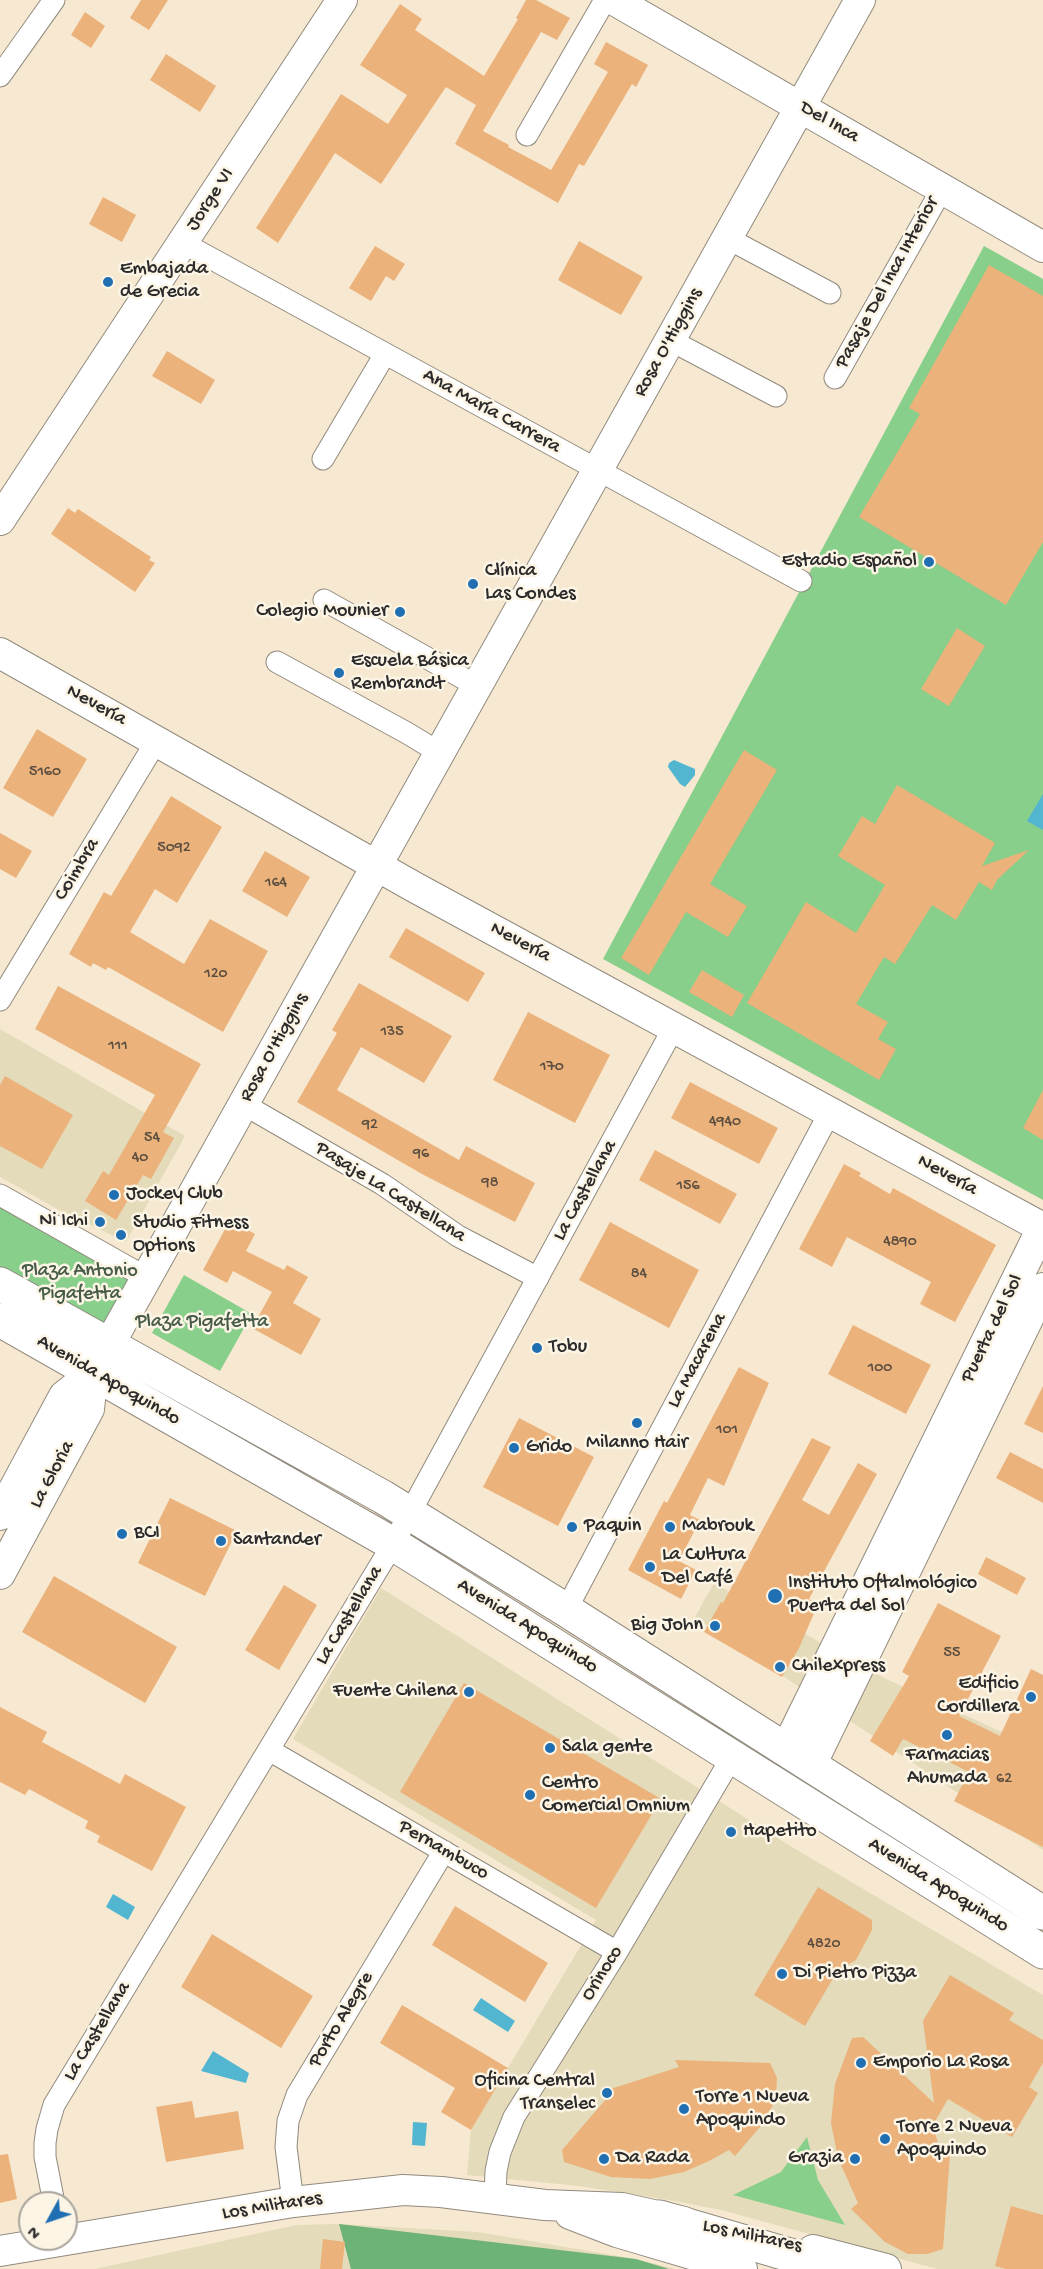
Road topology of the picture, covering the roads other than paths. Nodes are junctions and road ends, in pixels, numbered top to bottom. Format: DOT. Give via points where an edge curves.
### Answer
graph roads {
  1 [pos="54,0"];
  2 [pos="342,0"];
  3 [pos="605,0"];
  4 [pos="614,0"];
  5 [pos="860,0"];
  6 [pos="0,75"];
  7 [pos="801,106"];
  8 [pos="527,135"];
  9 [pos="942,189"];
  10 [pos="727,238"];
  11 [pos="183,243"];
  12 [pos="1043,247"];
  13 [pos="830,292"];
  14 [pos="670,340"];
  15 [pos="385,354"];
  16 [pos="835,378"];
  17 [pos="776,396"];
  18 [pos="323,459"];
  19 [pos="598,470"];
  20 [pos="0,520"];
  21 [pos="801,581"];
  22 [pos="324,600"];
  23 [pos="0,653"];
  24 [pos="276,662"];
  25 [pos="477,686"];
  26 [pos="157,740"];
  27 [pos="440,753"];
  28 [pos="377,866"];
  29 [pos="0,1000"];
  30 [pos="674,1028"];
  31 [pos="243,1104"];
  32 [pos="830,1112"];
  33 [pos="0,1196"];
  34 [pos="1042,1228"];
  35 [pos="147,1278"];
  36 [pos="538,1278"];
  37 [pos="0,1284"];
  38 [pos="1043,1288"];
  39 [pos="0,1320"];
  40 [pos="110,1343"];
  41 [pos="93,1373"];
  42 [pos="971,1404"];
  43 [pos="28,1492"];
  44 [pos="410,1513"];
  45 [pos="0,1515"];
  46 [pos="393,1544"];
  47 [pos="0,1574"];
  48 [pos="566,1610"];
  49 [pos="269,1749"];
  50 [pos="732,1757"];
  51 [pos="798,1757"];
  52 [pos="444,1851"];
  53 [pos="1043,1913"];
  54 [pos="617,1952"];
  55 [pos="1043,1952"];
  56 [pos="52,2191"];
  57 [pos="495,2198"];
  58 [pos="293,2202"];
  59 [pos="545,2205"];
  60 [pos="660,2217"];
  61 [pos="78,2237"];
  62 [pos="18,2247"];
  63 [pos="0,2250"];
  64 [pos="742,2269"];
  65 [pos="838,2269"];
  66 [pos="886,2269"];
  1 -- 6 [label="street"];
  2 -- 11 [label="street, Jorge VI"];
  3 -- 8 [label="street"];
  4 -- 7 [label="street, Del Inca"];
  5 -- 7 [label="street, Rosa O'Higgins"];
  7 -- 9 [label="street, Del Inca"];
  7 -- 10 [label="street, Rosa O'Higgins"];
  9 -- 12 [label="street, Del Inca"];
  9 -- 16 [label="street, Pasaje Del Inca Interior"];
  10 -- 13 [label="street"];
  10 -- 14 [label="street, Rosa O'Higgins"];
  11 -- 15 [label="street, Ana María Carrera"];
  11 -- 20 [label="street, Jorge VI"];
  14 -- 17 [label="street"];
  14 -- 19 [label="street, Rosa O'Higgins"];
  15 -- 18 [label="street"];
  15 -- 19 [label="street, Ana María Carrera"];
  19 -- 21 [label="street, Ana María Carrera"];
  19 -- 25 [label="street, Rosa O'Higgins"];
  22 -- 25 [label="street"];
  23 -- 26 [label="street, Nevería"];
  24 -- 27 [label="street"];
  25 -- 27 [label="street, Rosa O'Higgins"];
  26 -- 28 [label="street, Nevería"];
  26 -- 29 [label="street, Coimbra"];
  27 -- 28 [label="street, Rosa O'Higgins"];
  28 -- 30 [label="street, Nevería"];
  28 -- 31 [label="street, Rosa O'Higgins"];
  30 -- 32 [label="street, Nevería"];
  30 -- 36 [label="street, La Castellana"];
  31 -- 35 [label="street, Rosa O'Higgins"];
  31 -- 36 [label="street, Pasaje La Castellana" via="382,1184 458,1236"];
  32 -- 34 [label="street, Nevería"];
  32 -- 48 [label="street, La Macarena"];
  33 -- 35 [label="street"];
  34 -- 42 [label="street, Puerta del Sol"];
  35 -- 40 [label="street, Rosa O'Higgins"];
  36 -- 44 [label="street, La Castellana"];
  37 -- 40 [label="main road, Avenida Apoquindo"];
  38 -- 42 [label="street, Puerta del Sol"];
  39 -- 41 [label="main road, Avenida Apoquindo"];
  40 -- 41 [label="street, La Gloria"];
  40 -- 44 [label="main road, Avenida Apoquindo"];
  41 -- 43 [label="street, La Gloria" via="89,1409"];
  41 -- 46 [label="main road, Avenida Apoquindo"];
  42 -- 51 [label="street, Puerta del Sol"];
  43 -- 45 [label="street, La Gloria"];
  43 -- 47 [label="street, La Gloria"];
  44 -- 46 [label="street, La Castellana"];
  44 -- 48 [label="main road, Avenida Apoquindo"];
  46 -- 49 [label="street, La Castellana"];
  46 -- 50 [label="main road, Avenida Apoquindo"];
  48 -- 51 [label="main road, Avenida Apoquindo"];
  49 -- 52 [label="street, Pernambuco"];
  49 -- 56 [label="street, La Castellana" via="54,2105 45,2143"];
  50 -- 54 [label="street, Orinoco"];
  50 -- 55 [label="main road, Avenida Apoquindo"];
  51 -- 53 [label="main road, Avenida Apoquindo"];
  52 -- 54 [label="street, Pernambuco"];
  52 -- 58 [label="street, Porto Alegre" via="297,2095 286,2141"];
  54 -- 57 [label="street, Orinoco" via="514,2117 496,2171"];
  57 -- 58 [label="street, Los Militares" via="403,2190"];
  57 -- 59 [label="street, Los Militares"];
  58 -- 61 [label="street, Los Militares"];
  59 -- 60 [label="street, Los Militares" via="622,2208"];
  59 -- 64 [label="street, Los Militares" via="617,2232"];
  60 -- 65 [label="main road"];
  60 -- 66 [label="street, Los Militares"];
  62 -- 63 [label="street, Los Militares"];
}
